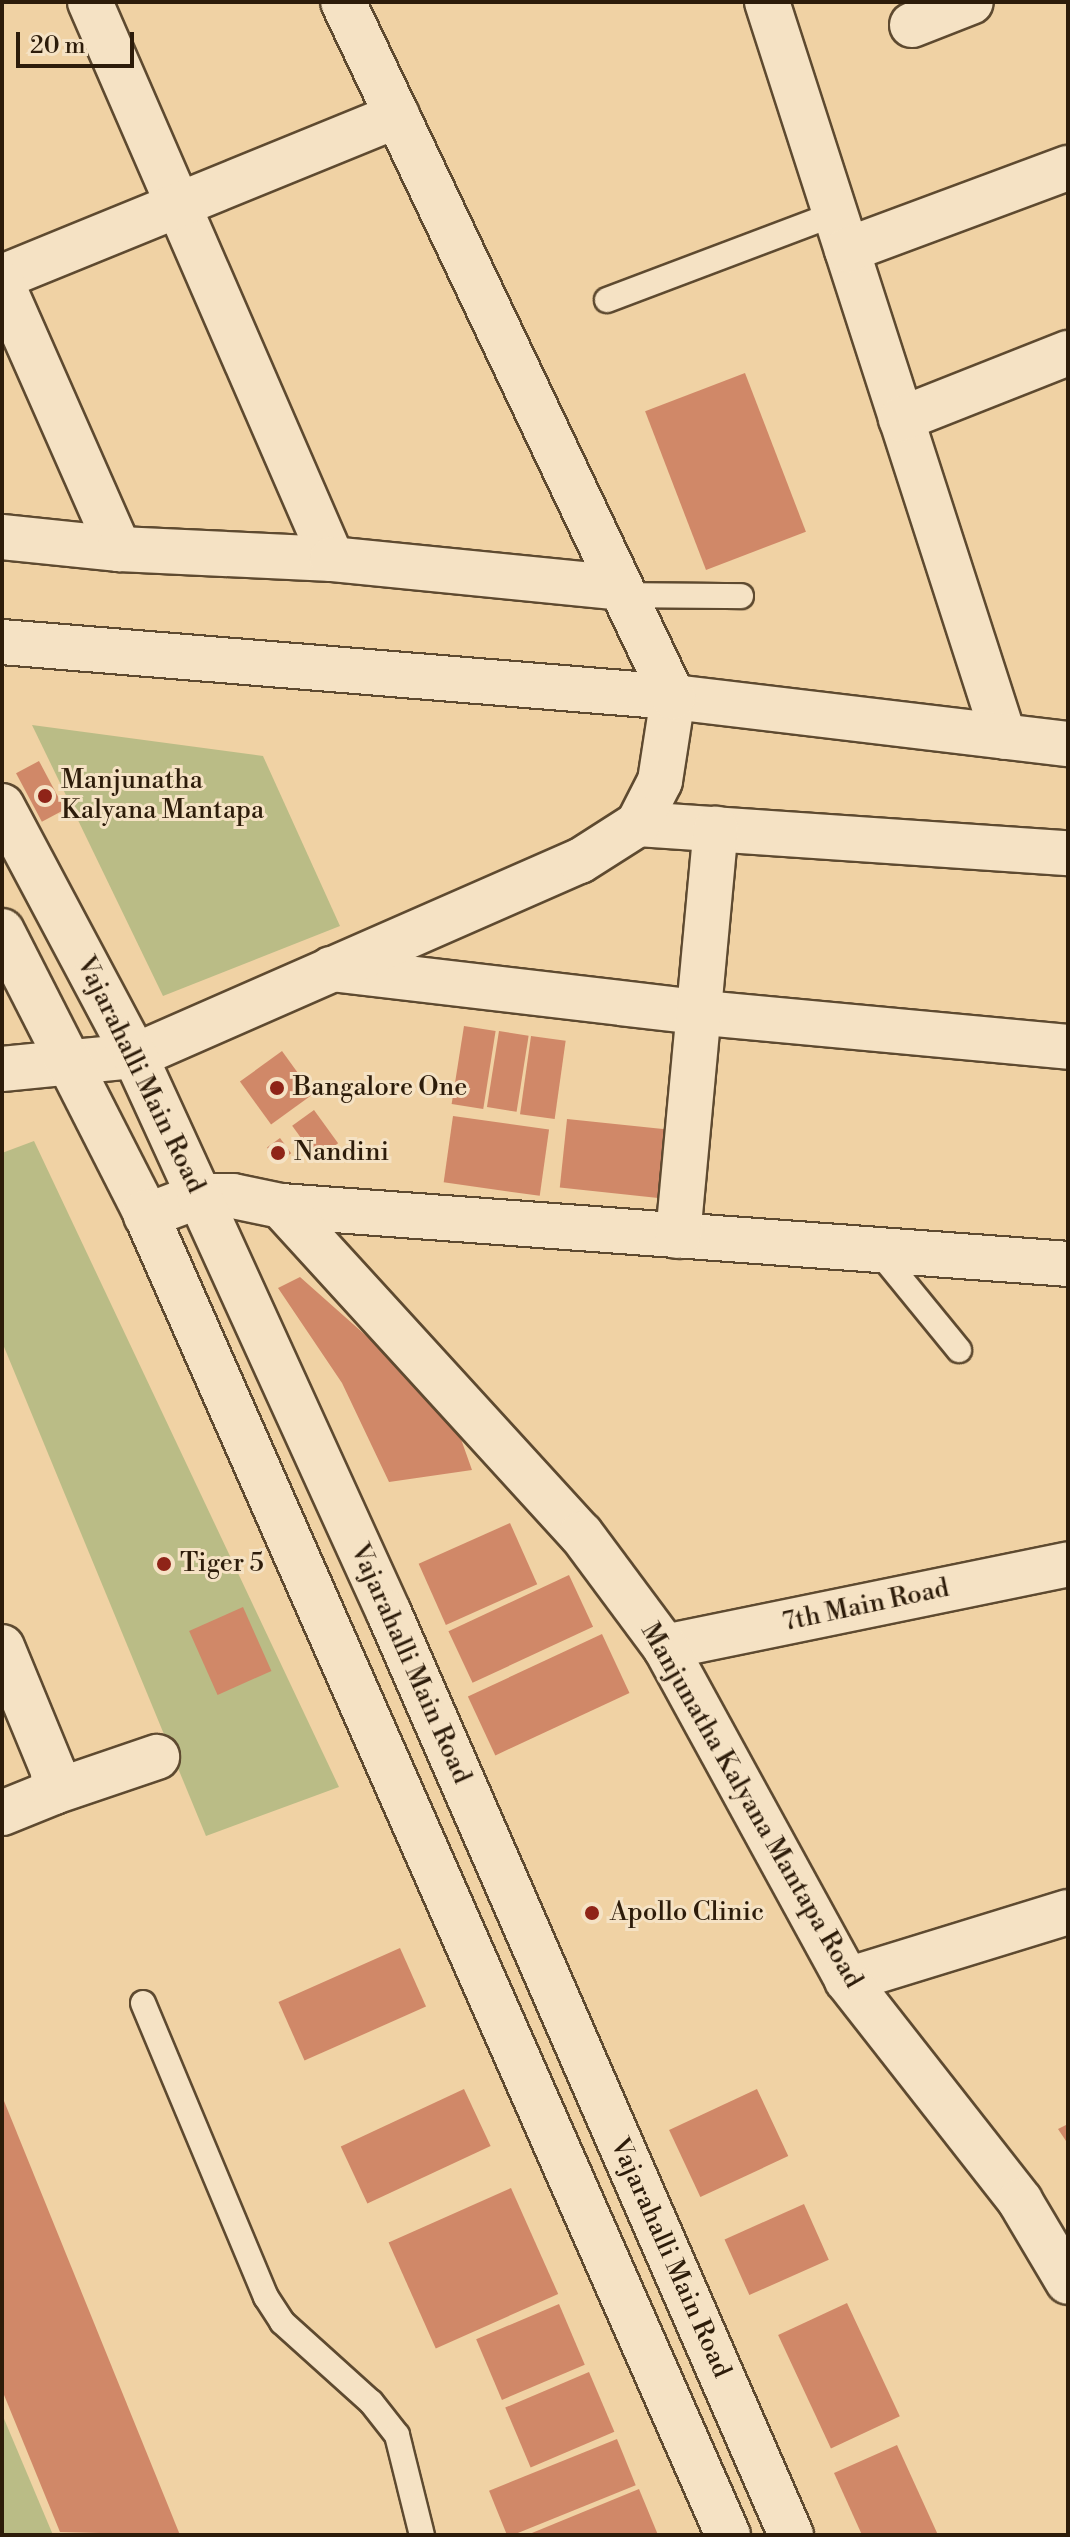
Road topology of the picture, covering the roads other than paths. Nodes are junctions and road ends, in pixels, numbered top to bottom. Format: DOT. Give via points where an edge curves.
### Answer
graph roads {
  1 [pos="90,2"];
  2 [pos="343,2"];
  3 [pos="767,2"];
  4 [pos="971,2"];
  5 [pos="912,25"];
  6 [pos="397,116"];
  7 [pos="1068,168"];
  8 [pos="178,205"];
  9 [pos="841,232"];
  10 [pos="2,277"];
  11 [pos="2,284"];
  12 [pos="607,300"];
  13 [pos="1068,353"];
  14 [pos="901,419"];
  15 [pos="2,537"];
  16 [pos="119,549"];
  17 [pos="332,559"];
  18 [pos="622,592"];
  19 [pos="741,596"];
  20 [pos="2,642"];
  21 [pos="673,697"];
  22 [pos="1004,737"];
  23 [pos="1068,744"];
  24 [pos="2,806"];
  25 [pos="638,824"];
  26 [pos="716,829"];
  27 [pos="1068,853"];
  28 [pos="2,931"];
  29 [pos="331,969"];
  30 [pos="703,1013"];
  31 [pos="1068,1047"];
  32 [pos="135,1056"];
  33 [pos="71,1060"];
  34 [pos="2,1069"];
  35 [pos="199,1196"];
  36 [pos="281,1206"];
  37 [pos="146,1216"];
  38 [pos="678,1236"];
  39 [pos="878,1251"];
  40 [pos="1068,1264"];
  41 [pos="959,1350"];
  42 [pos="1068,1564"];
  43 [pos="2,1647"];
  44 [pos="665,1647"];
  45 [pos="157,1757"];
  46 [pos="54,1792"];
  47 [pos="2,1813"];
  48 [pos="1068,1912"];
  49 [pos="847,1980"];
  50 [pos="143,2003"];
  51 [pos="1068,2282"];
  52 [pos="422,2535"];
  53 [pos="728,2535"];
  54 [pos="791,2535"];
  1 -- 8 [label="street"];
  2 -- 6 [label="street"];
  3 -- 9 [label="street"];
  4 -- 5 [label="street"];
  6 -- 8 [label="street"];
  6 -- 18 [label="street"];
  7 -- 9 [label="street"];
  8 -- 10 [label="street"];
  8 -- 17 [label="street"];
  9 -- 12 [label="lane"];
  9 -- 14 [label="street"];
  11 -- 16 [label="street"];
  13 -- 14 [label="street"];
  14 -- 22 [label="street"];
  15 -- 16 [label="street"];
  16 -- 17 [label="street"];
  17 -- 18 [label="street"];
  18 -- 19 [label="lane"];
  18 -- 21 [label="street"];
  20 -- 21 [label="street"];
  21 -- 22 [label="street"];
  21 -- 25 [label="street" via="660,781"];
  22 -- 23 [label="street"];
  24 -- 32 [label="street, Vajarahalli Main Road"];
  25 -- 26 [label="street"];
  25 -- 29 [label="street" via="580,861"];
  26 -- 27 [label="street"];
  26 -- 30 [label="street"];
  28 -- 33 [label="street, Vajarahalli Main Road"];
  29 -- 30 [label="street"];
  29 -- 32 [label="street"];
  30 -- 31 [label="street"];
  30 -- 38 [label="street"];
  32 -- 33 [label="street"];
  32 -- 35 [label="street, Vajarahalli Main Road"];
  33 -- 34 [label="street"];
  33 -- 37 [label="street, Vajarahalli Main Road"];
  35 -- 36 [label="street" via="233,1196"];
  35 -- 37 [label="street"];
  35 -- 54 [label="street, Vajarahalli Main Road" via="389,1613"];
  36 -- 38 [label="street"];
  36 -- 44 [label="street, Manjunatha Kalyana Mantapa Road" via="581,1534"];
  37 -- 53 [label="street, Vajarahalli Main Road"];
  38 -- 39 [label="street"];
  39 -- 40 [label="street"];
  39 -- 41 [label="lane"];
  42 -- 44 [label="street, 7th Main Road"];
  43 -- 46 [label="street" via="53,1771"];
  44 -- 49 [label="street, Manjunatha Kalyana Mantapa Road"];
  45 -- 46 [label="street"];
  46 -- 47 [label="street"];
  48 -- 49 [label="street"];
  49 -- 51 [label="street, Manjunatha Kalyana Mantapa Road" via="1020,2201"];
  50 -- 52 [label="lane" via="266,2297 282,2322 371,2402 397,2435"];
}
